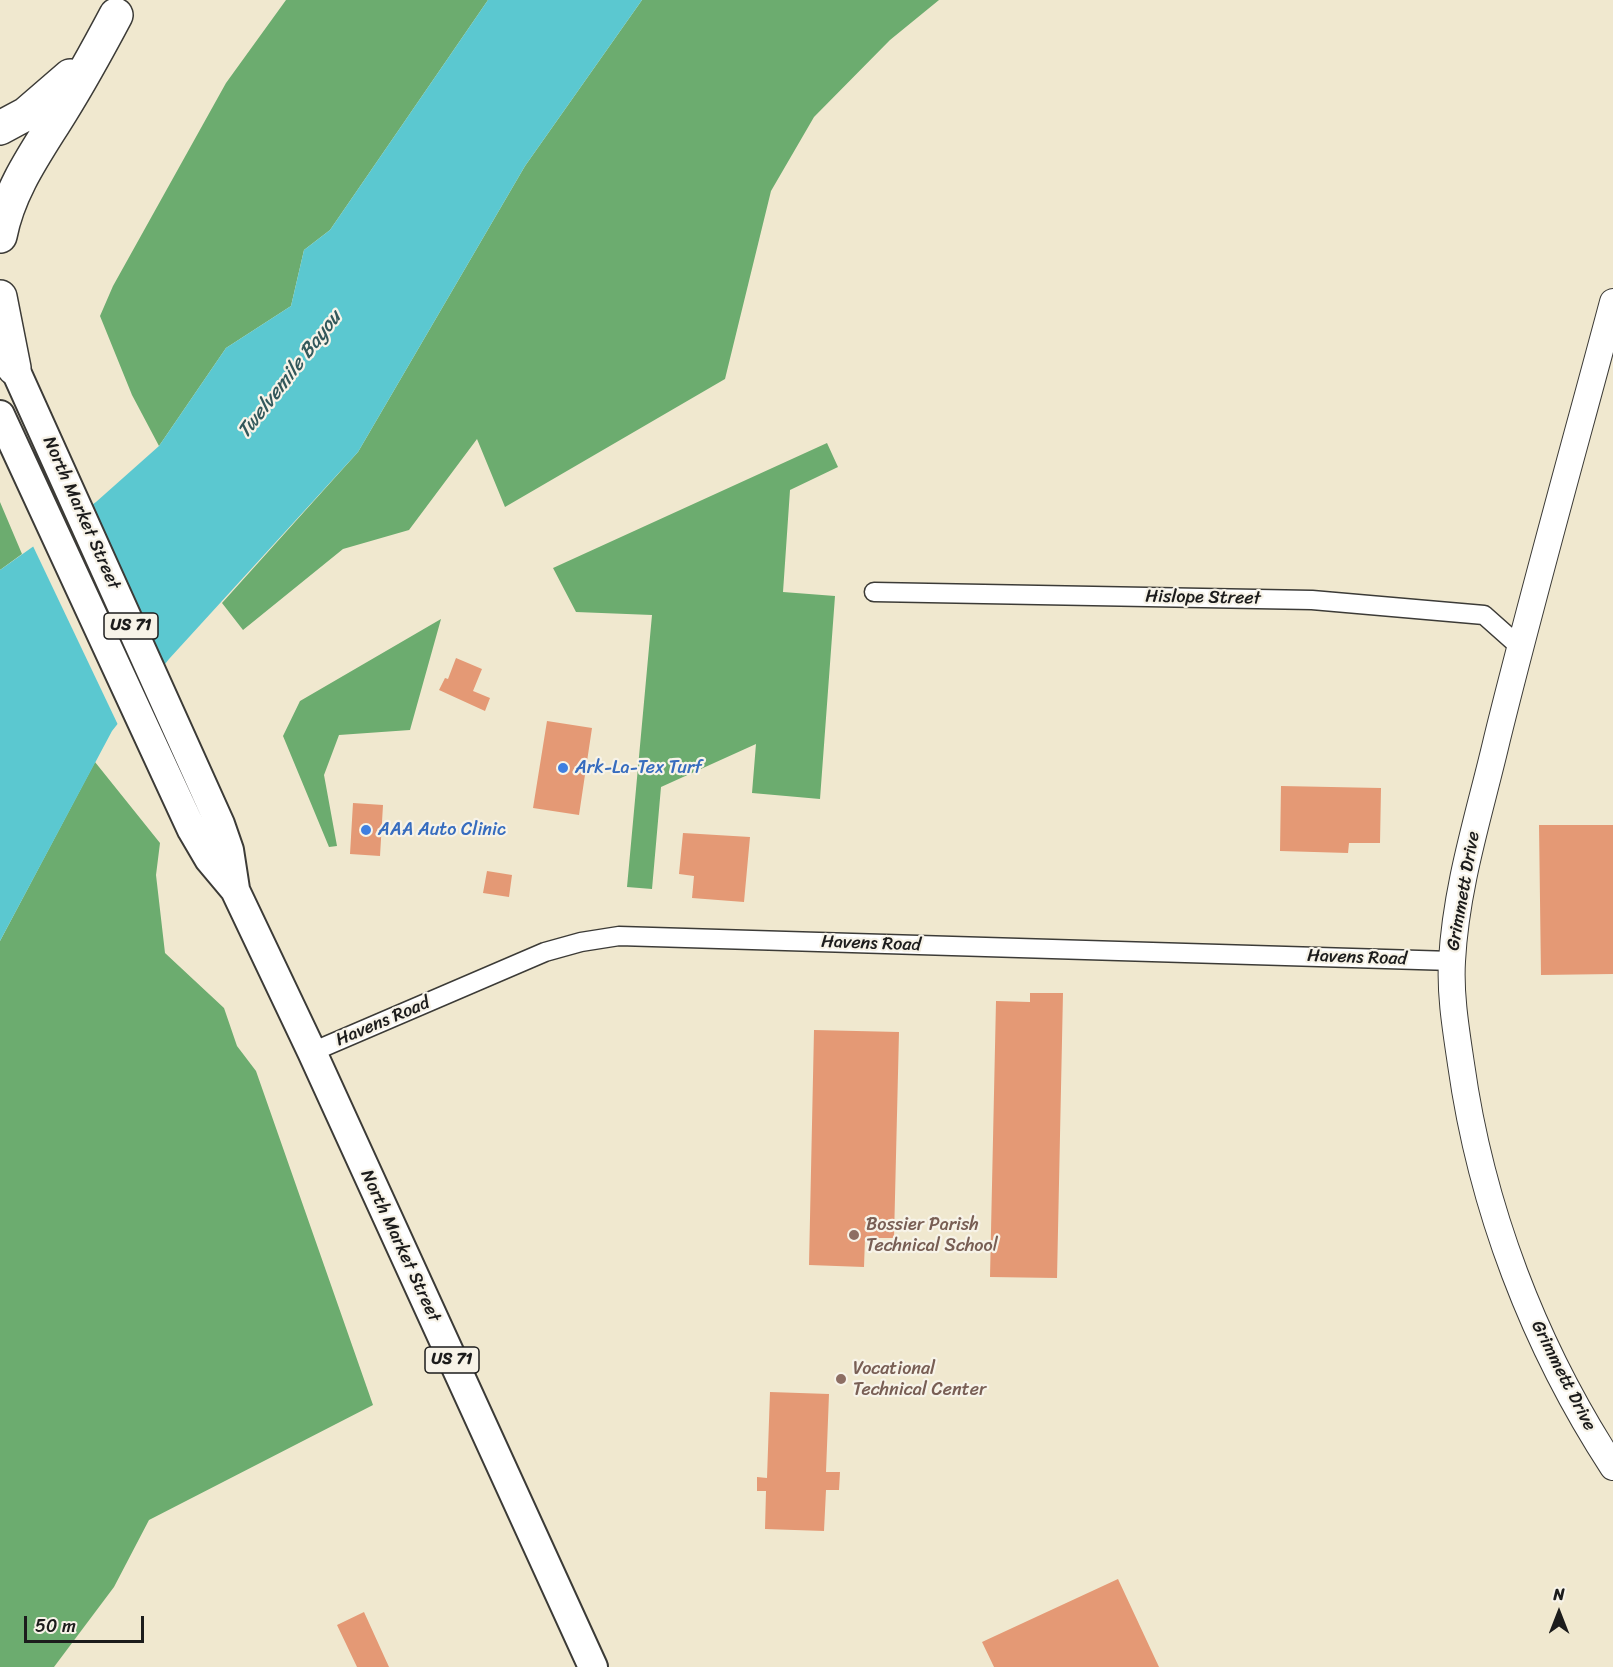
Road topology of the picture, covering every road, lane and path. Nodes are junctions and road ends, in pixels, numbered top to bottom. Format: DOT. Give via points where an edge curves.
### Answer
graph roads {
  1 [pos="121,7"];
  2 [pos="0,128"];
  3 [pos="0,236"];
  4 [pos="0,297"];
  5 [pos="1613,302"];
  6 [pos="0,337"];
  7 [pos="14,368"];
  8 [pos="0,415"];
  9 [pos="873,592"];
  10 [pos="1520,647"];
  11 [pos="236,891"];
  12 [pos="1452,961"];
  13 [pos="312,1052"];
  14 [pos="1613,1467"];
  15 [pos="593,1667"];
  1 -- 2 [label="highway" via="63,85 26,114"];
  1 -- 3 [label="highway" via="23,174 10,199"];
  4 -- 7 [label="highway"];
  5 -- 10 [label="main road, Grimmett Drive"];
  6 -- 7 [label="main road, North Market Street / US 71"];
  7 -- 11 [label="main road, North Market Street / US 71" via="220,824"];
  8 -- 11 [label="main road, North Market Street / US 71" via="192,830 209,859"];
  9 -- 10 [label="street, Hislope Street" via="1312,600 1484,615"];
  10 -- 12 [label="main road, Grimmett Drive" via="1464,876"];
  11 -- 13 [label="main road, North Market Street / US 71"];
  12 -- 13 [label="street, Havens Road" via="619,936 545,952"];
  12 -- 14 [label="main road, Grimmett Drive" via="1454,1020 1472,1132 1509,1260 1570,1396"];
  13 -- 15 [label="main road, North Market Street / US 71"];
}
